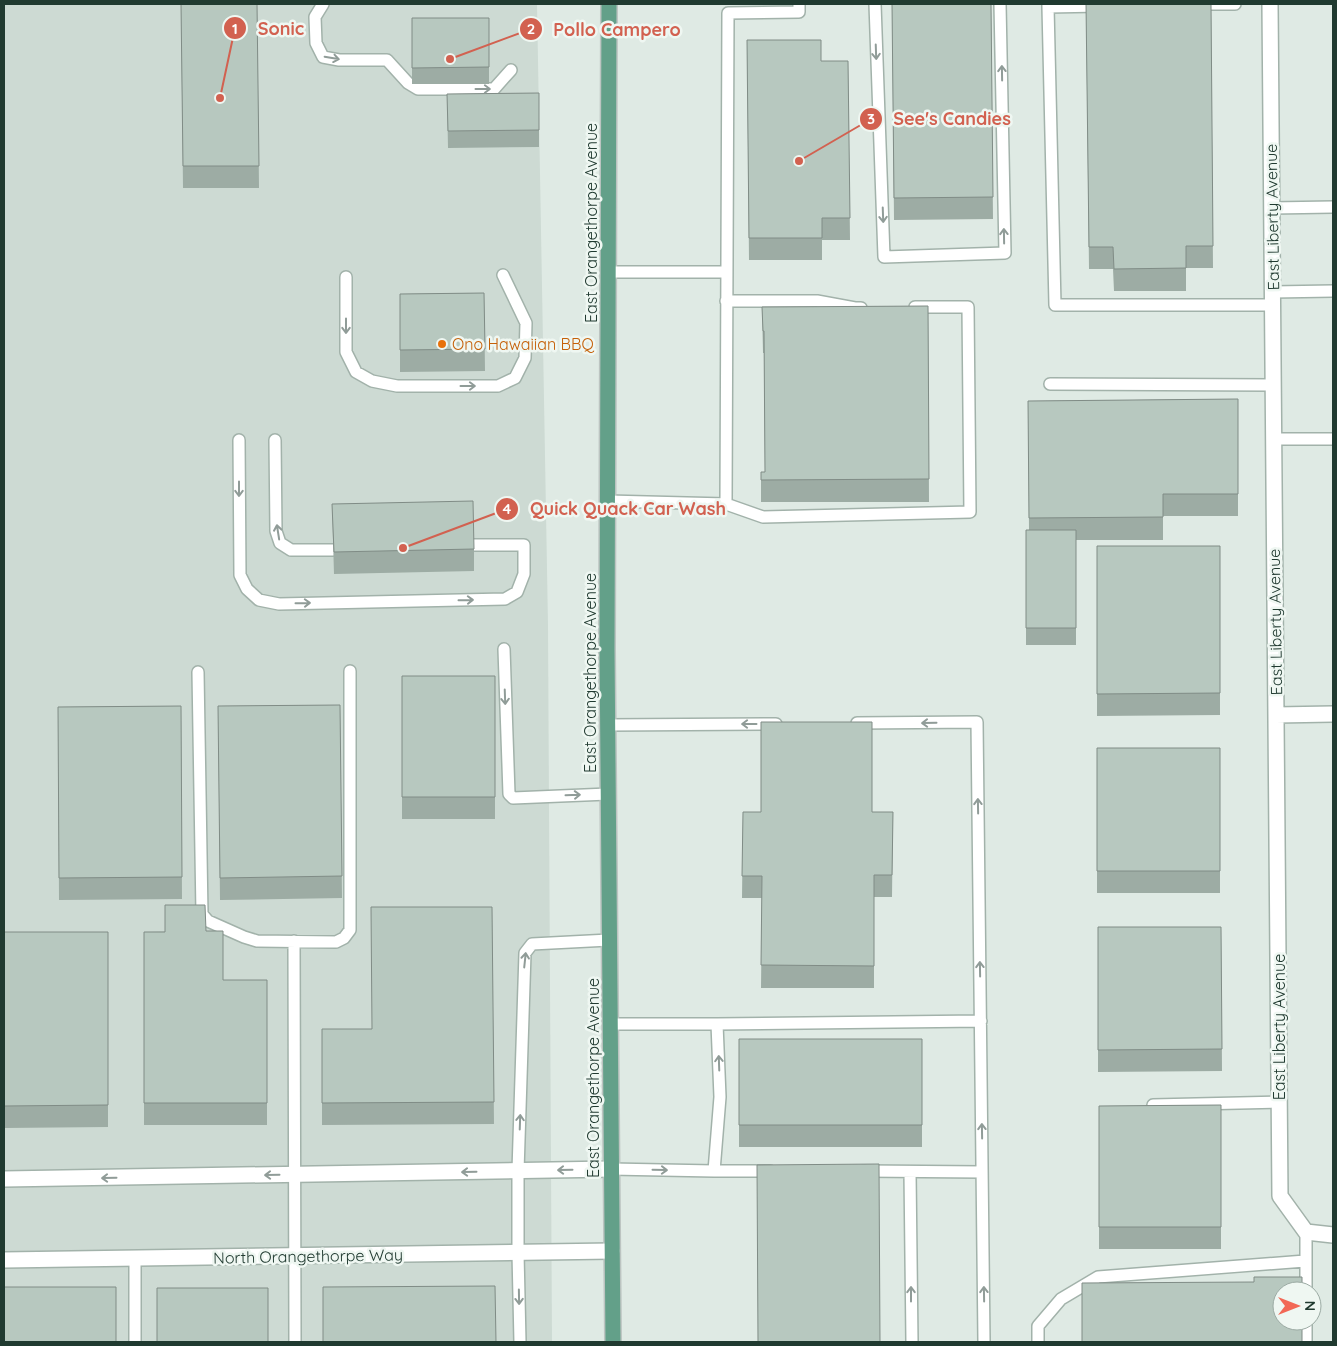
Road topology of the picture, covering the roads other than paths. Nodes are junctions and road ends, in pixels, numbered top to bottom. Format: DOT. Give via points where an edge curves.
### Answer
graph roads {
  1 [pos="323,4"];
  2 [pos="609,4"];
  3 [pos="799,4"];
  4 [pos="875,4"];
  5 [pos="1000,4"];
  6 [pos="1235,4"];
  7 [pos="1270,4"];
  8 [pos="1048,5"];
  9 [pos="1186,5"];
  10 [pos="1108,6"];
  11 [pos="512,70"];
  12 [pos="1333,207"];
  13 [pos="1272,208"];
  14 [pos="608,272"];
  15 [pos="726,272"];
  16 [pos="503,274"];
  17 [pos="346,278"];
  18 [pos="1333,292"];
  19 [pos="1273,298"];
  20 [pos="726,301"];
  21 [pos="902,307"];
  22 [pos="874,308"];
  23 [pos="1050,384"];
  24 [pos="1274,385"];
  25 [pos="1274,438"];
  26 [pos="1333,439"];
  27 [pos="239,440"];
  28 [pos="275,440"];
  29 [pos="608,502"];
  30 [pos="726,504"];
  31 [pos="474,546"];
  32 [pos="333,550"];
  33 [pos="504,649"];
  34 [pos="350,671"];
  35 [pos="198,672"];
  36 [pos="1333,714"];
  37 [pos="1276,716"];
  38 [pos="844,723"];
  39 [pos="786,724"];
  40 [pos="608,725"];
  41 [pos="608,794"];
  42 [pos="609,940"];
  43 [pos="294,941"];
  44 [pos="980,1021"];
  45 [pos="610,1024"];
  46 [pos="717,1024"];
  47 [pos="1280,1102"];
  48 [pos="1153,1105"];
  49 [pos="611,1169"];
  50 [pos="518,1171"];
  51 [pos="714,1171"];
  52 [pos="783,1171"];
  53 [pos="852,1171"];
  54 [pos="910,1172"];
  55 [pos="982,1172"];
  56 [pos="295,1174"];
  57 [pos="4,1179"];
  58 [pos="1306,1232"];
  59 [pos="1333,1235"];
  60 [pos="612,1251"];
  61 [pos="518,1252"];
  62 [pos="296,1256"];
  63 [pos="135,1258"];
  64 [pos="4,1260"];
  65 [pos="1305,1262"];
  66 [pos="1306,1281"];
  67 [pos="135,1342"];
  68 [pos="295,1342"];
  69 [pos="520,1342"];
  70 [pos="613,1342"];
  71 [pos="912,1342"];
  72 [pos="984,1342"];
  73 [pos="1038,1342"];
  1 -- 11 [label="lane, one-way" via="315,17 316,43 323,57 387,60 418,88 494,88"];
  2 -- 14 [label="main road, East Orangethorpe Avenue"];
  3 -- 15 [label="lane" via="799,12 728,13"];
  4 -- 5 [label="lane, one-way" via="884,257 1005,253"];
  6 -- 9 [label="lane"];
  7 -- 13 [label="street, East Liberty Avenue"];
  8 -- 10 [label="lane"];
  8 -- 19 [label="lane" via="1055,306"];
  12 -- 13 [label="lane"];
  13 -- 19 [label="street, East Liberty Avenue"];
  14 -- 15 [label="lane"];
  14 -- 29 [label="main road, East Orangethorpe Avenue"];
  15 -- 20 [label="lane"];
  17 -- 16 [label="lane, one-way" via="346,352 356,372 372,381 397,386 498,386 515,378 525,358 526,323"];
  18 -- 19 [label="lane"];
  19 -- 24 [label="street, East Liberty Avenue"];
  20 -- 22 [label="lane" via="817,301"];
  20 -- 30 [label="lane"];
  21 -- 30 [label="lane" via="968,307 970,512 763,517"];
  23 -- 24 [label="lane"];
  24 -- 25 [label="street, East Liberty Avenue"];
  25 -- 26 [label="lane"];
  25 -- 37 [label="street, East Liberty Avenue"];
  27 -- 31 [label="lane, one-way" via="240,574 247,590 259,600 279,604 505,599 517,592 524,574 524,545"];
  32 -- 28 [label="lane, one-way" via="291,550 280,543 276,531"];
  29 -- 30 [label="lane"];
  29 -- 40 [label="main road, East Orangethorpe Avenue"];
  33 -- 41 [label="lane, one-way" via="509,794 513,798"];
  34 -- 43 [label="lane" via="350,930 336,942"];
  35 -- 43 [label="lane" via="202,914 208,921 257,941"];
  36 -- 37 [label="street"];
  37 -- 47 [label="street, East Liberty Avenue"];
  44 -- 38 [label="lane, one-way" via="977,722"];
  39 -- 40 [label="lane, one-way"];
  40 -- 41 [label="main road, East Orangethorpe Avenue"];
  41 -- 42 [label="main road, East Orangethorpe Avenue"];
  42 -- 45 [label="main road, East Orangethorpe Avenue"];
  50 -- 42 [label="lane, one-way" via="525,953 532,944"];
  43 -- 56 [label="lane"];
  44 -- 46 [label="lane"];
  55 -- 44 [label="lane, one-way"];
  45 -- 46 [label="lane"];
  45 -- 49 [label="main road, East Orangethorpe Avenue"];
  51 -- 46 [label="lane, one-way" via="720,1098"];
  47 -- 48 [label="lane"];
  47 -- 58 [label="street, East Liberty Avenue" via="1280,1196"];
  49 -- 50 [label="street, one-way"];
  49 -- 51 [label="lane, one-way"];
  49 -- 60 [label="main road, East Orangethorpe Avenue"];
  50 -- 56 [label="street, one-way"];
  50 -- 61 [label="lane"];
  51 -- 52 [label="lane"];
  53 -- 54 [label="lane"];
  54 -- 55 [label="lane"];
  71 -- 54 [label="lane, one-way"];
  72 -- 55 [label="lane, one-way"];
  56 -- 57 [label="street, one-way"];
  56 -- 62 [label="lane"];
  58 -- 59 [label="street"];
  58 -- 65 [label="lane"];
  60 -- 61 [label="street, North Orangethorpe Way"];
  60 -- 70 [label="main road, East Orangethorpe Avenue"];
  61 -- 62 [label="street, North Orangethorpe Way"];
  61 -- 69 [label="lane, one-way"];
  62 -- 63 [label="street, North Orangethorpe Way"];
  62 -- 68 [label="lane"];
  63 -- 64 [label="street, North Orangethorpe Way"];
  63 -- 67 [label="lane"];
  65 -- 66 [label="lane"];
  65 -- 73 [label="lane" via="1098,1277 1060,1299 1038,1326"];
}
